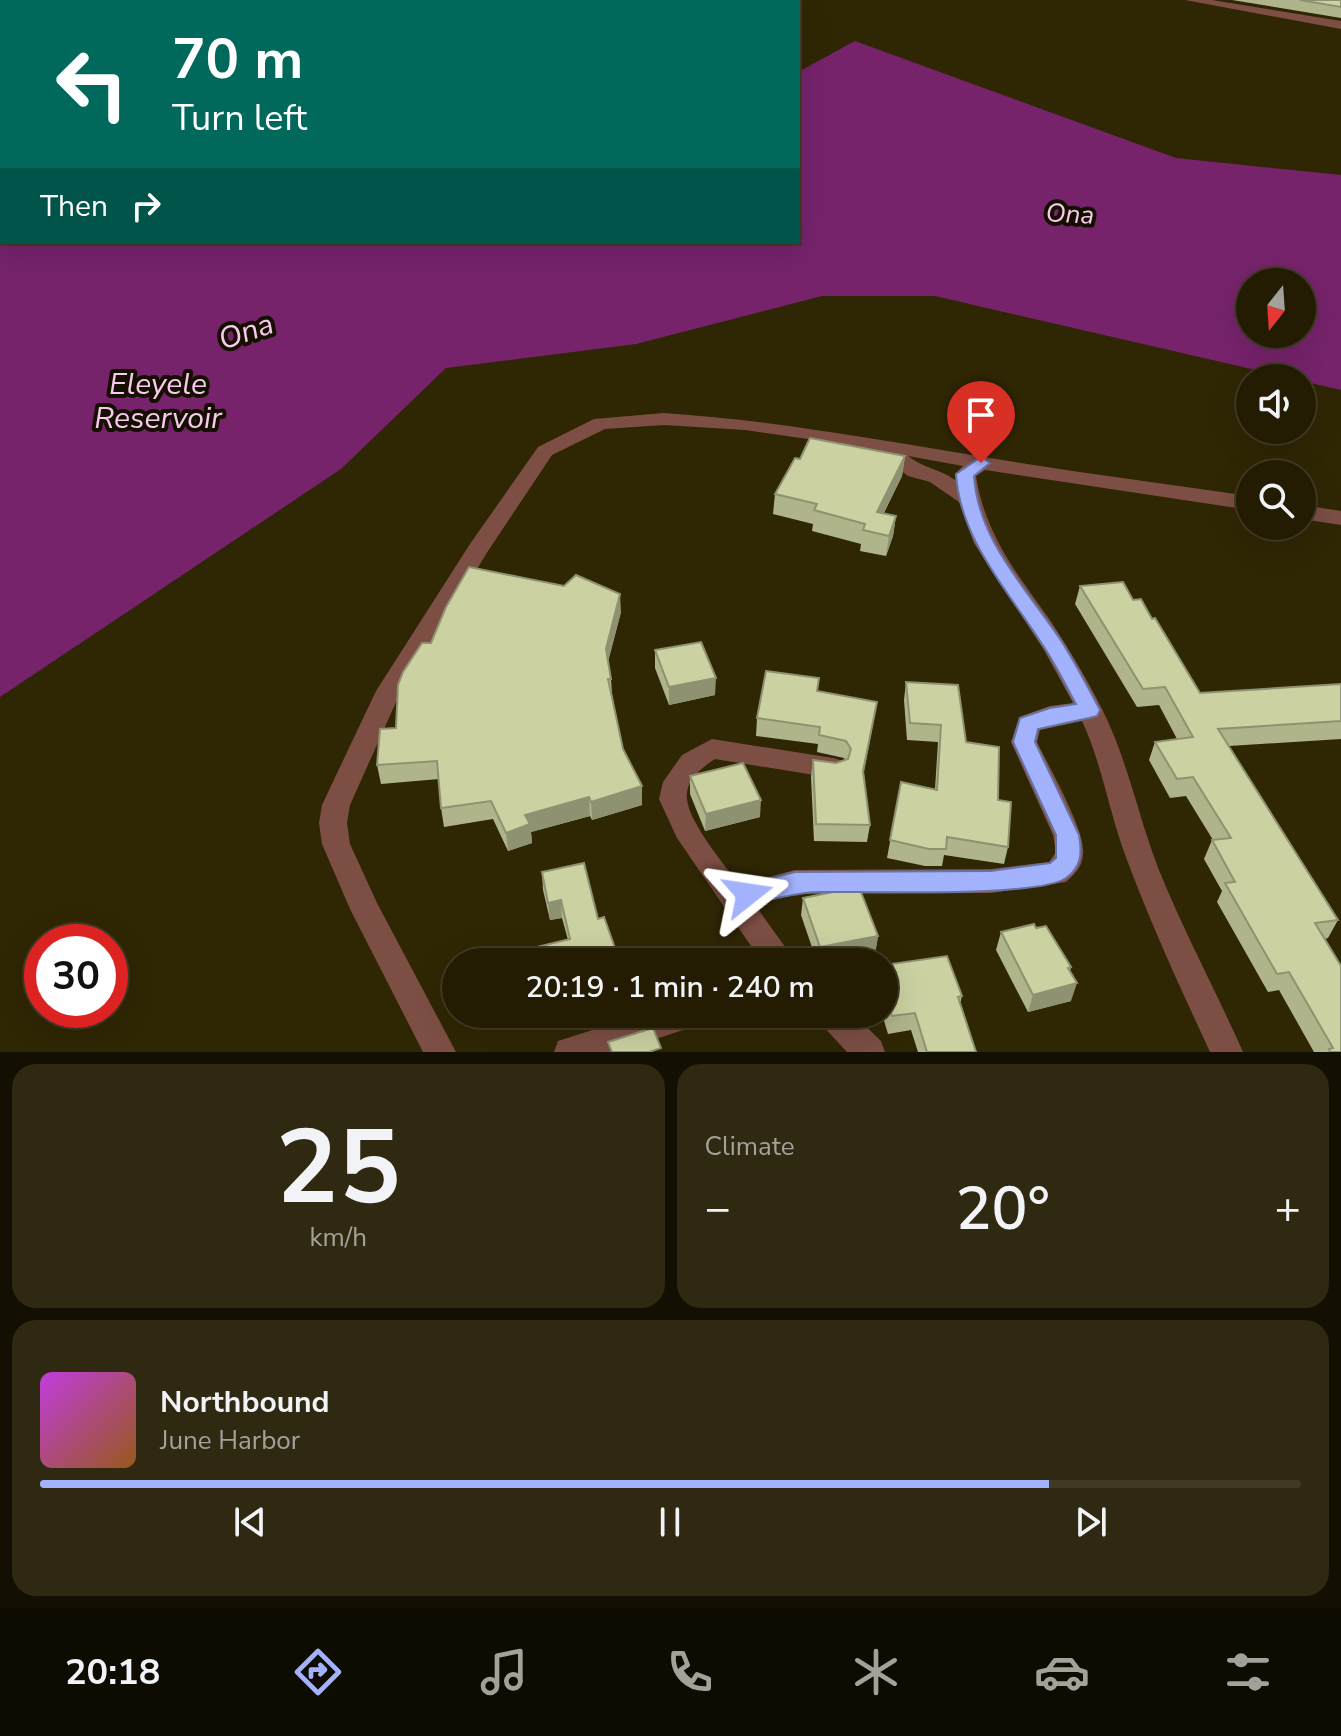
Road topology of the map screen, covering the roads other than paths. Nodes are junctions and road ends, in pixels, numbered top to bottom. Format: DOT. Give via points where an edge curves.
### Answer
graph roads {
  1 [pos="1191,0"];
  2 [pos="1341,25"];
  3 [pos="884,448"];
  4 [pos="981,463"];
  5 [pos="966,497"];
  6 [pos="1236,501"];
  7 [pos="1316,514"];
  8 [pos="1341,518"];
  9 [pos="1089,710"];
  10 [pos="833,768"];
  11 [pos="733,899"];
  12 [pos="768,948"];
  13 [pos="646,1028"];
  14 [pos="846,1028"];
  15 [pos="440,1052"];
  16 [pos="570,1052"];
  17 [pos="869,1052"];
  18 [pos="1227,1052"];
  1 -- 2 [label="street"];
  3 -- 4 [label="street"];
  3 -- 5 [label="street" via="915,472 937,477"];
  3 -- 15 [label="street" via="745,424 664,419 601,423 545,451 392,686 336,805 336,844"];
  4 -- 5 [label="street" via="965,474"];
  4 -- 6 [label="street"];
  5 -- 9 [label="street" via="995,559 1054,645"];
  7 -- 8 [label="street"];
  9 -- 11 [label="street" via="1028,724 1024,742 1067,835 1067,863 1056,873 991,881 795,882"];
  9 -- 18 [label="street" via="1118,780 1135,844"];
  10 -- 11 [label="street" via="712,749 694,756 678,779 672,800"];
  11 -- 12 [label="street"];
  13 -- 16 [label="street"];
  14 -- 17 [label="street"];
}
